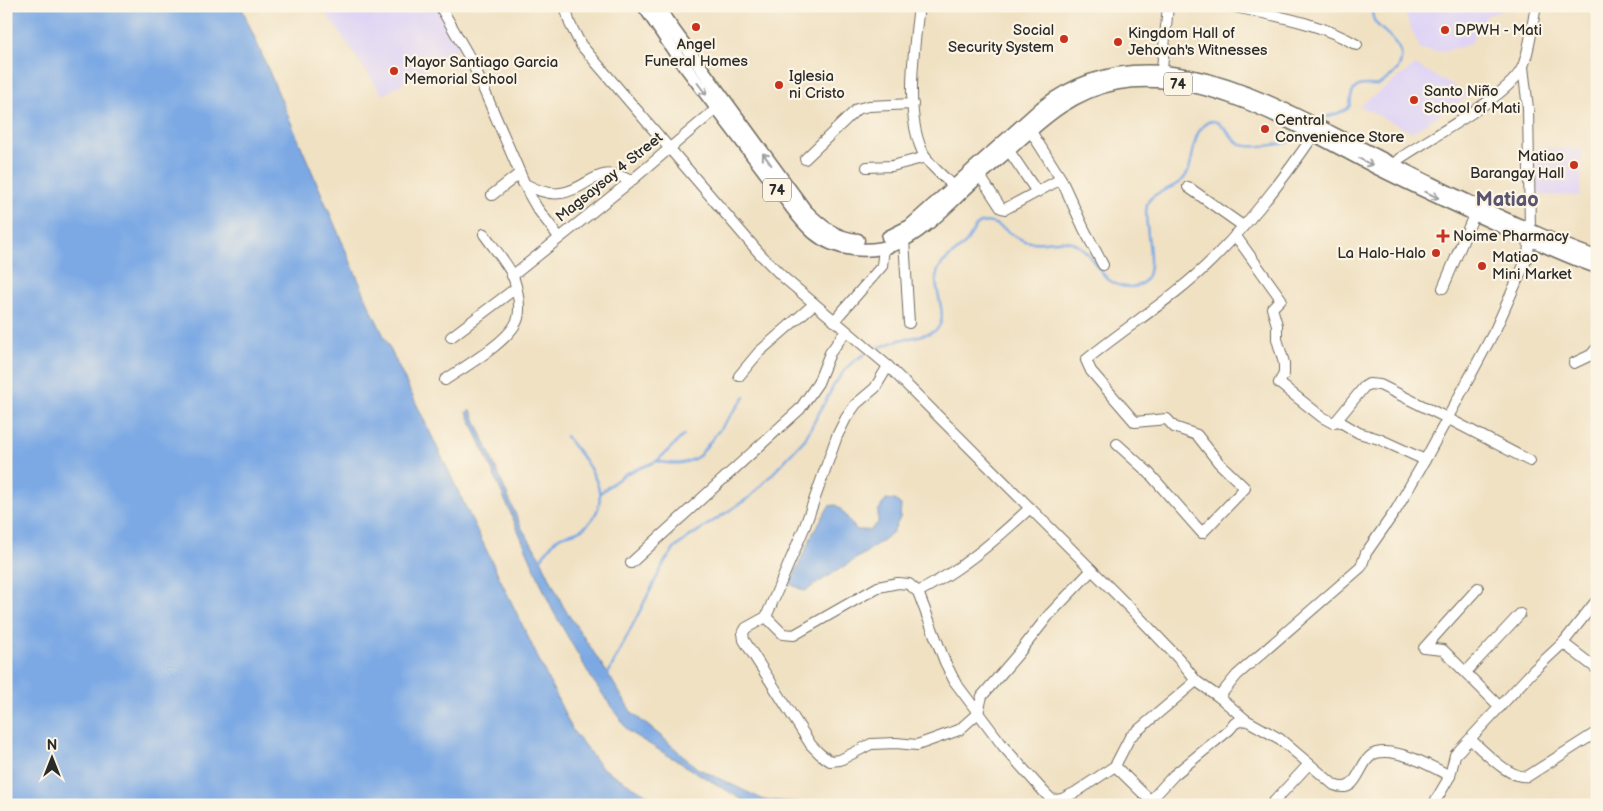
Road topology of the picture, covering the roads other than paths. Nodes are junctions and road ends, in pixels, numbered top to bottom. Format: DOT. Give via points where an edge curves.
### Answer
graph roads {
  1 [pos="440,6"];
  2 [pos="565,6"];
  3 [pos="644,6"];
  4 [pos="658,6"];
  5 [pos="919,6"];
  6 [pos="1168,6"];
  7 [pos="1231,6"];
  8 [pos="1288,6"];
  9 [pos="1536,6"];
  10 [pos="1287,18"];
  11 [pos="1357,45"];
  12 [pos="1523,67"];
  13 [pos="1161,77"];
  14 [pos="1078,91"];
  15 [pos="721,104"];
  16 [pos="913,104"];
  17 [pos="1030,130"];
  18 [pos="1313,136"];
  19 [pos="1006,146"];
  20 [pos="669,148"];
  21 [pos="926,157"];
  22 [pos="805,159"];
  23 [pos="867,168"];
  24 [pos="1390,169"];
  25 [pos="980,176"];
  26 [pos="521,179"];
  27 [pos="1061,179"];
  28 [pos="631,181"];
  29 [pos="1188,187"];
  30 [pos="958,189"];
  31 [pos="1037,192"];
  32 [pos="492,195"];
  33 [pos="1474,215"];
  34 [pos="1243,226"];
  35 [pos="484,234"];
  36 [pos="1234,235"];
  37 [pos="1530,235"];
  38 [pos="559,237"];
  39 [pos="904,239"];
  40 [pos="884,247"];
  41 [pos="1597,257"];
  42 [pos="1103,265"];
  43 [pos="1597,267"];
  44 [pos="512,276"];
  45 [pos="516,288"];
  46 [pos="1443,288"];
  47 [pos="814,304"];
  48 [pos="834,322"];
  49 [pos="909,323"];
  50 [pos="846,330"];
  51 [pos="451,337"];
  52 [pos="1597,348"];
  53 [pos="1574,363"];
  54 [pos="888,366"];
  55 [pos="739,376"];
  56 [pos="445,380"];
  57 [pos="1447,418"];
  58 [pos="1337,420"];
  59 [pos="1117,444"];
  60 [pos="1425,460"];
  61 [pos="1530,461"];
  62 [pos="1030,508"];
  63 [pos="630,563"];
  64 [pos="1092,570"];
  65 [pos="1478,588"];
  66 [pos="918,592"];
  67 [pos="1597,600"];
  68 [pos="1520,614"];
  69 [pos="766,617"];
  70 [pos="1563,643"];
  71 [pos="1597,669"];
  72 [pos="1466,672"];
  73 [pos="1196,680"];
  74 [pos="1219,698"];
  75 [pos="1500,707"];
  76 [pos="978,713"];
  77 [pos="1246,720"];
  78 [pos="1597,732"];
  79 [pos="1471,740"];
  80 [pos="1309,764"];
  81 [pos="1115,766"];
  82 [pos="1450,776"];
  83 [pos="1153,802"];
  84 [pos="1271,805"];
  85 [pos="1433,805"];
  1 -- 26 [label="street" via="471,60"];
  2 -- 20 [label="street" via="581,45"];
  3 -- 15 [label="main road, 74, one-way" via="678,57"];
  4 -- 15 [label="main road, 74"];
  5 -- 16 [label="street" via="913,63"];
  6 -- 13 [label="street"];
  7 -- 10 [label="street"];
  8 -- 10 [label="street"];
  9 -- 12 [label="street"];
  10 -- 11 [label="street" via="1327,29"];
  12 -- 24 [label="street" via="1501,92 1412,149"];
  12 -- 37 [label="street" via="1528,108"];
  13 -- 14 [label="main road, 74" via="1126,72 1098,78"];
  13 -- 18 [label="main road, 74" via="1226,95"];
  13 -- 24 [label="main road, 74" via="1204,79 1240,90 1292,114"];
  14 -- 17 [label="main road, 74"];
  14 -- 19 [label="main road, 74" via="1046,105"];
  15 -- 20 [label="street, Magsaysay 4 Street"];
  30 -- 15 [label="main road, 74, one-way" via="892,236 867,241 844,238 820,226 805,210"];
  15 -- 40 [label="main road, 74" via="798,216 814,233 841,247"];
  16 -- 21 [label="street" via="919,144"];
  16 -- 22 [label="street" via="857,109"];
  17 -- 19 [label="main road, 74"];
  17 -- 27 [label="street"];
  18 -- 24 [label="main road, 74, one-way"];
  18 -- 34 [label="street"];
  19 -- 25 [label="main road, 74"];
  19 -- 30 [label="main road, 74"];
  19 -- 31 [label="street"];
  20 -- 28 [label="street, Magsaysay 4 Street"];
  20 -- 47 [label="street" via="760,254"];
  21 -- 23 [label="street" via="892,166"];
  21 -- 30 [label="street" via="935,170"];
  24 -- 33 [label="main road, 74, one-way"];
  24 -- 37 [label="main road, 74"];
  25 -- 30 [label="main road, 74"];
  25 -- 31 [label="street" via="1002,209"];
  26 -- 28 [label="street" via="542,192 559,194 601,175 619,176"];
  26 -- 32 [label="street"];
  26 -- 38 [label="street" via="537,208"];
  27 -- 31 [label="street"];
  27 -- 42 [label="street"];
  28 -- 38 [label="street, Magsaysay 4 Street"];
  29 -- 34 [label="street"];
  30 -- 39 [label="main road, 74" via="915,233"];
  33 -- 37 [label="main road, 74"];
  33 -- 46 [label="street"];
  34 -- 36 [label="street"];
  35 -- 44 [label="street"];
  36 -- 58 [label="street" via="1281,299 1272,308 1284,363 1284,374 1279,383 1322,418 1333,423"];
  36 -- 59 [label="street" via="1212,261 1086,360 1091,371 1135,422 1167,419 1174,427 1197,435 1245,488 1202,533 1150,473"];
  37 -- 41 [label="main road, 74"];
  37 -- 43 [label="main road, 74" via="1567,256"];
  37 -- 57 [label="street" via="1528,256 1513,291"];
  38 -- 44 [label="street, Magsaysay 4 Street"];
  39 -- 40 [label="main road, 74"];
  39 -- 49 [label="street"];
  40 -- 48 [label="street" via="882,266"];
  44 -- 45 [label="street"];
  45 -- 51 [label="street"];
  45 -- 56 [label="street" via="518,318 506,336"];
  47 -- 48 [label="street"];
  47 -- 55 [label="street" via="760,352"];
  48 -- 50 [label="street"];
  50 -- 54 [label="street"];
  50 -- 63 [label="street" via="830,353 811,396 800,409"];
  52 -- 53 [label="street" via="1591,355"];
  54 -- 62 [label="street"];
  54 -- 69 [label="street" via="875,388 856,404 837,436 805,526"];
  57 -- 58 [label="street" via="1374,384 1364,387"];
  57 -- 60 [label="street"];
  57 -- 61 [label="street"];
  58 -- 60 [label="street" via="1359,433"];
  60 -- 74 [label="street" via="1366,553 1361,567 1237,675"];
  62 -- 64 [label="street"];
  62 -- 66 [label="street" via="975,556"];
  64 -- 73 [label="street"];
  64 -- 76 [label="street" via="1048,616 982,696"];
  65 -- 72 [label="street" via="1424,648 1444,650"];
  66 -- 69 [label="street" via="909,584 878,588 794,635 784,634"];
  66 -- 76 [label="street" via="945,662"];
  67 -- 70 [label="street"];
  68 -- 72 [label="street"];
  69 -- 76 [label="street" via="746,628 744,640 811,745 830,761 840,760 871,744 917,745 959,730"];
  70 -- 71 [label="street"];
  70 -- 75 [label="street"];
  72 -- 75 [label="street"];
  73 -- 74 [label="street"];
  73 -- 81 [label="street" via="1130,737"];
  74 -- 77 [label="street"];
  75 -- 79 [label="street"];
  76 -- 81 [label="street" via="1051,799 1062,799 1076,792"];
  77 -- 80 [label="street" via="1280,739"];
  77 -- 83 [label="street" via="1235,723 1174,775"];
  78 -- 79 [label="street" via="1524,777 1511,773"];
  79 -- 82 [label="street" via="1455,755"];
  80 -- 82 [label="street" via="1334,785 1346,788 1352,785 1370,757 1378,753 1390,752 1420,760"];
  80 -- 84 [label="street"];
  81 -- 83 [label="street"];
  82 -- 85 [label="street"];
}
